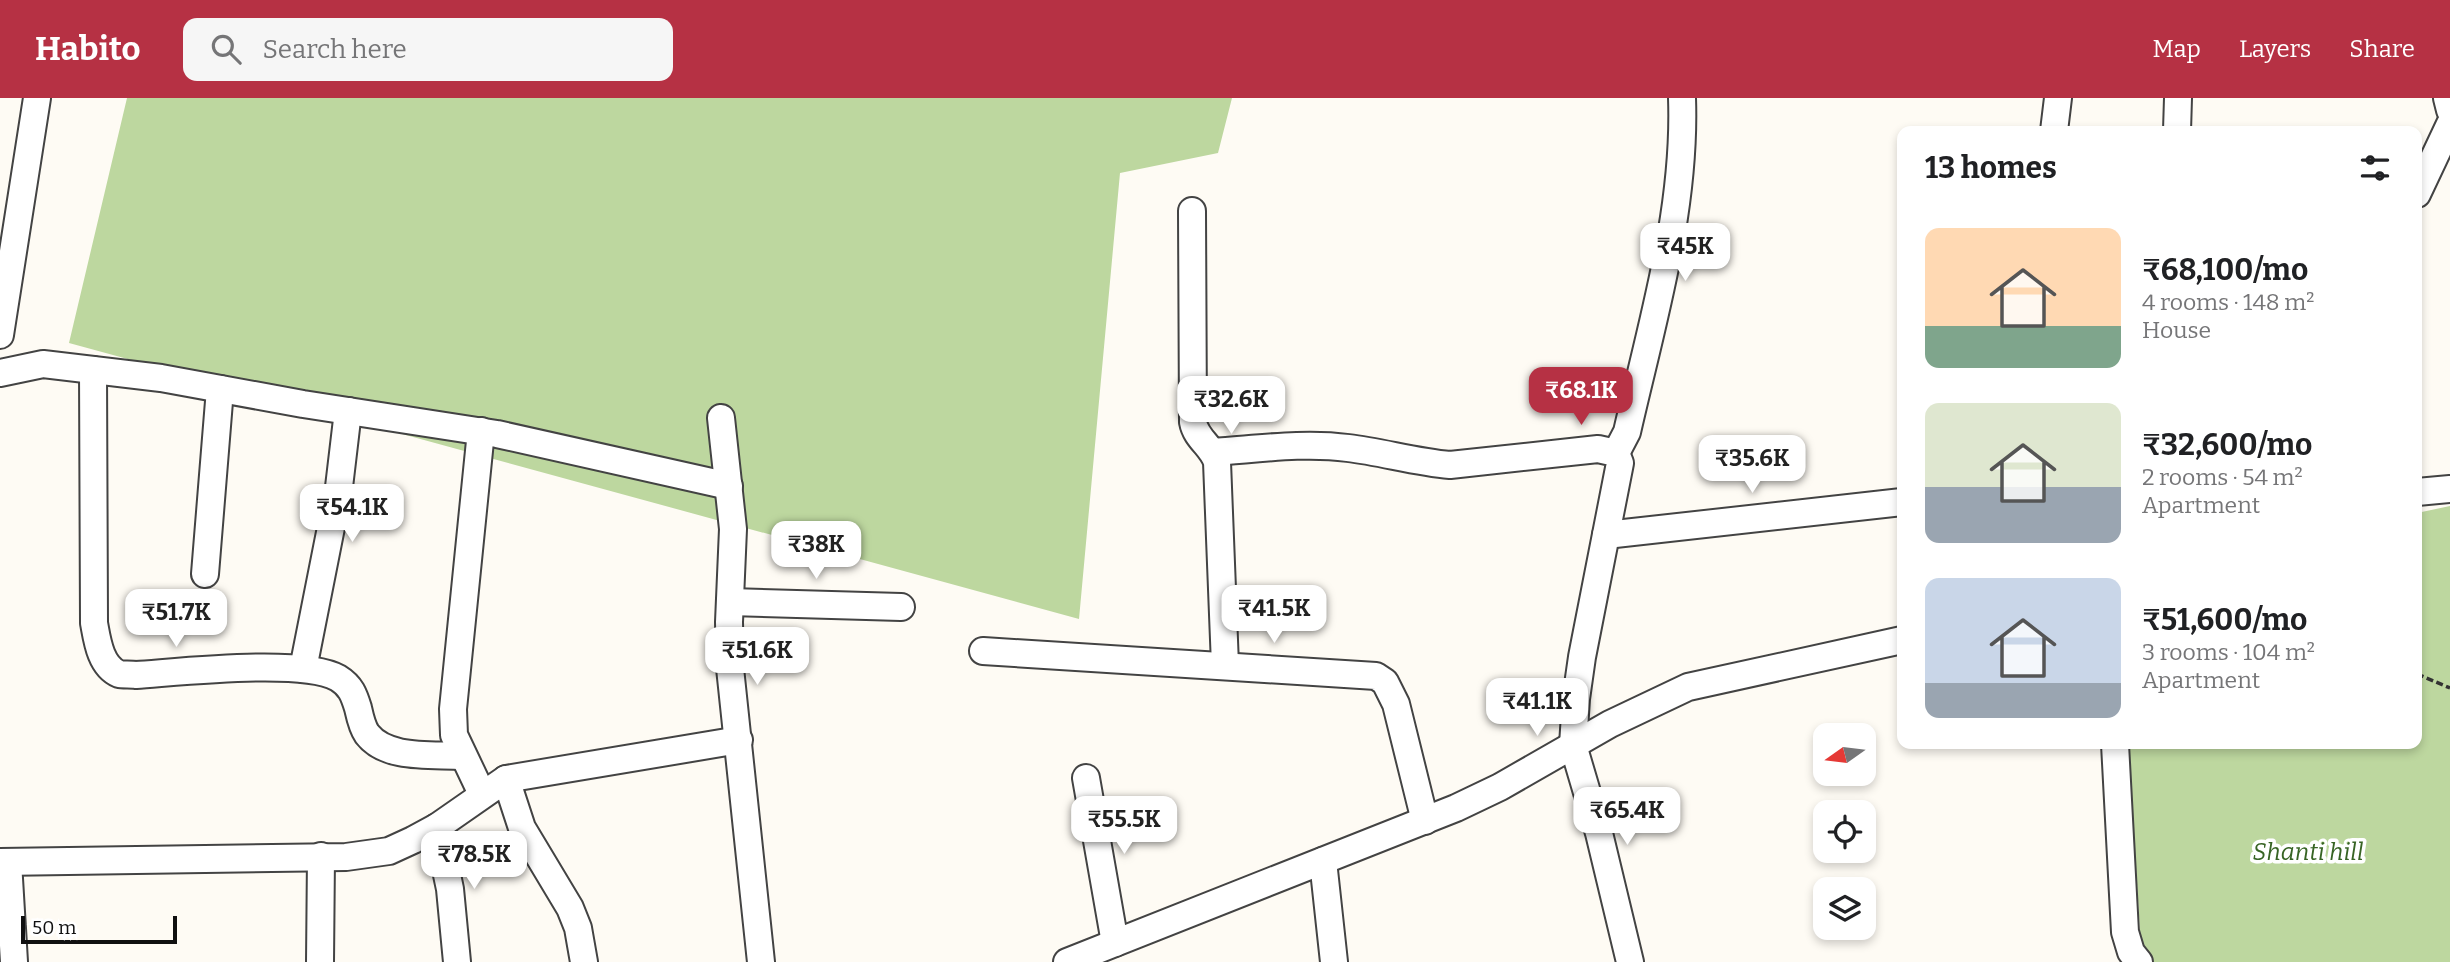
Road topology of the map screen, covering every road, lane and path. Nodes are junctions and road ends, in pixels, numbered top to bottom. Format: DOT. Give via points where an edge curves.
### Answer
graph roads {
  1 [pos="37,98"];
  2 [pos="1682,98"];
  3 [pos="2058,98"];
  4 [pos="2178,98"];
  5 [pos="2447,98"];
  6 [pos="2450,110"];
  7 [pos="2450,124"];
  8 [pos="2055,126"];
  9 [pos="2177,126"];
  10 [pos="2422,183"];
  11 [pos="1192,211"];
  12 [pos="0,335"];
  13 [pos="93,370"];
  14 [pos="0,373"];
  15 [pos="220,389"];
  16 [pos="348,411"];
  17 [pos="721,418"];
  18 [pos="481,431"];
  19 [pos="1213,452"];
  20 [pos="1616,453"];
  21 [pos="729,486"];
  22 [pos="2450,489"];
  23 [pos="2422,492"];
  24 [pos="1897,503"];
  25 [pos="1606,535"];
  26 [pos="205,574"];
  27 [pos="730,602"];
  28 [pos="901,607"];
  29 [pos="1897,641"];
  30 [pos="983,651"];
  31 [pos="1225,665"];
  32 [pos="303,669"];
  33 [pos="2422,676"];
  34 [pos="2450,688"];
  35 [pos="739,740"];
  36 [pos="1573,745"];
  37 [pos="2115,749"];
  38 [pos="462,756"];
  39 [pos="1086,778"];
  40 [pos="506,779"];
  41 [pos="482,794"];
  42 [pos="1425,821"];
  43 [pos="437,827"];
  44 [pos="321,856"];
  45 [pos="1322,861"];
  46 [pos="4,862"];
  47 [pos="1115,943"];
  48 [pos="14,962"];
  49 [pos="320,962"];
  50 [pos="457,962"];
  51 [pos="584,962"];
  52 [pos="761,962"];
  53 [pos="1067,962"];
  54 [pos="1334,962"];
  55 [pos="1630,962"];
  56 [pos="2139,962"];
  1 -- 12 [label="street"];
  2 -- 20 [label="street" via="1684,140 1672,231 1627,432"];
  3 -- 8 [label="street"];
  4 -- 9 [label="street"];
  5 -- 6 [label="street"];
  7 -- 10 [label="street"];
  11 -- 19 [label="street" via="1193,422 1196,433"];
  13 -- 14 [label="street" via="43,364"];
  13 -- 15 [label="street"];
  13 -- 32 [label="street" via="94,623 108,666 119,674 136,675"];
  15 -- 16 [label="street"];
  15 -- 26 [label="street"];
  16 -- 18 [label="street"];
  16 -- 32 [label="street" via="340,487"];
  17 -- 21 [label="street"];
  18 -- 21 [label="street"];
  18 -- 38 [label="street" via="453,709 454,735"];
  19 -- 20 [label="street" via="1317,445 1450,465 1598,449"];
  19 -- 31 [label="street" via="1218,470"];
  20 -- 25 [label="street" via="1620,463"];
  21 -- 27 [label="street"];
  22 -- 23 [label="street"];
  24 -- 25 [label="street"];
  25 -- 36 [label="street" via="1582,657"];
  27 -- 28 [label="street"];
  27 -- 35 [label="street" via="730,668"];
  29 -- 36 [label="street" via="1688,687"];
  30 -- 31 [label="street"];
  31 -- 42 [label="street" via="1363,674 1385,682 1396,704"];
  32 -- 38 [label="street" via="326,673 354,692 365,731 376,744 394,752"];
  33 -- 34 [label="path"];
  35 -- 40 [label="street"];
  35 -- 52 [label="street"];
  36 -- 42 [label="street" via="1500,787"];
  36 -- 55 [label="street"];
  37 -- 56 [label="street" via="2125,932"];
  38 -- 41 [label="street"];
  39 -- 47 [label="street"];
  40 -- 41 [label="street"];
  40 -- 51 [label="street" via="522,828 570,908"];
  41 -- 43 [label="street"];
  42 -- 45 [label="street"];
  43 -- 44 [label="street" via="389,851"];
  43 -- 50 [label="street" via="450,889"];
  44 -- 46 [label="street"];
  44 -- 49 [label="street"];
  45 -- 47 [label="street"];
  45 -- 54 [label="street"];
  46 -- 48 [label="street"];
  47 -- 53 [label="street"];
}
